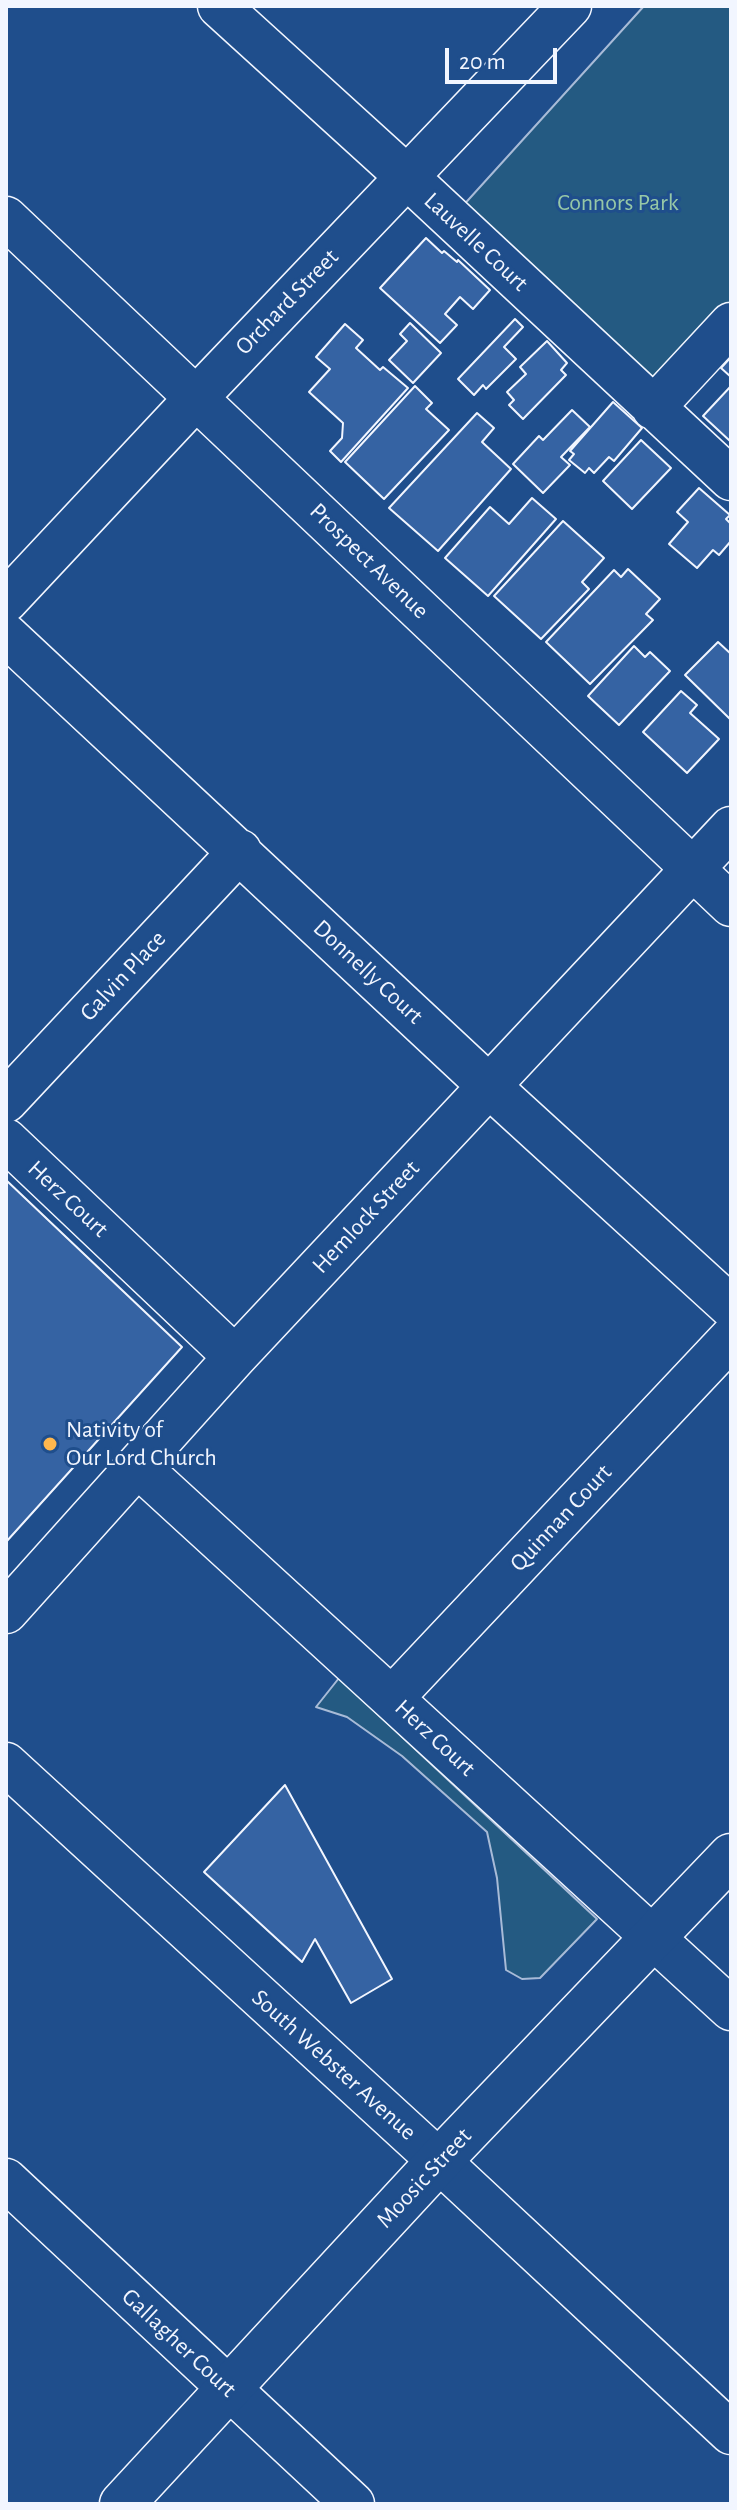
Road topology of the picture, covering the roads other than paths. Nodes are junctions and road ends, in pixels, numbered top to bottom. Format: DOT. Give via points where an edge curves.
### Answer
graph roads {
  1 [pos="219,6"];
  2 [pos="570,6"];
  3 [pos="407,177"];
  4 [pos="6,218"];
  5 [pos="731,324"];
  6 [pos="197,397"];
  7 [pos="653,408"];
  8 [pos="731,479"];
  9 [pos="6,601"];
  10 [pos="6,635"];
  11 [pos="731,828"];
  12 [pos="240,851"];
  13 [pos="692,869"];
  14 [pos="731,905"];
  15 [pos="489,1086"];
  16 [pos="6,1101"];
  17 [pos="6,1140"];
  18 [pos="731,1307"];
  19 [pos="731,1338"];
  20 [pos="235,1357"];
  21 [pos="139,1467"];
  22 [pos="6,1612"];
  23 [pos="392,1698"];
  24 [pos="6,1764"];
  25 [pos="731,1856"];
  26 [pos="653,1939"];
  27 [pos="731,2009"];
  28 [pos="439,2161"];
  29 [pos="6,2180"];
  30 [pos="229,2390"];
  31 [pos="731,2433"];
  32 [pos="122,2504"];
  33 [pos="353,2504"];
  1 -- 3 [label="street, Lauvelle Court"];
  2 -- 3 [label="street, Orchard Street"];
  3 -- 6 [label="street, Orchard Street"];
  3 -- 7 [label="street, Lauvelle Court"];
  4 -- 6 [label="street, Prospect Avenue"];
  5 -- 7 [label="street"];
  6 -- 9 [label="street, Orchard Street"];
  6 -- 13 [label="street, Prospect Avenue"];
  7 -- 8 [label="street, Lauvelle Court"];
  10 -- 12 [label="street, Donnelly Court"];
  11 -- 13 [label="street, Hemlock Street"];
  12 -- 15 [label="street, Donnelly Court"];
  12 -- 16 [label="street, Galvin Place"];
  13 -- 14 [label="street, Prospect Avenue"];
  13 -- 15 [label="street, Hemlock Street"];
  15 -- 18 [label="street, Donnelly Court"];
  15 -- 20 [label="street, Hemlock Street"];
  17 -- 20 [label="street, Herz Court"];
  19 -- 23 [label="street, Quinnan Court"];
  20 -- 21 [label="street, Hemlock Street"];
  21 -- 22 [label="street, Hemlock Street"];
  21 -- 23 [label="street, Herz Court"];
  23 -- 26 [label="street, Herz Court"];
  24 -- 28 [label="street, South Webster Avenue"];
  25 -- 26 [label="main road, Moosic Street"];
  26 -- 27 [label="street, Herz Court"];
  26 -- 28 [label="main road, Moosic Street"];
  28 -- 30 [label="main road, Moosic Street"];
  28 -- 31 [label="street, South Webster Avenue"];
  29 -- 30 [label="street, Gallagher Court"];
  30 -- 32 [label="main road, Moosic Street"];
  30 -- 33 [label="street, Gallagher Court"];
}
